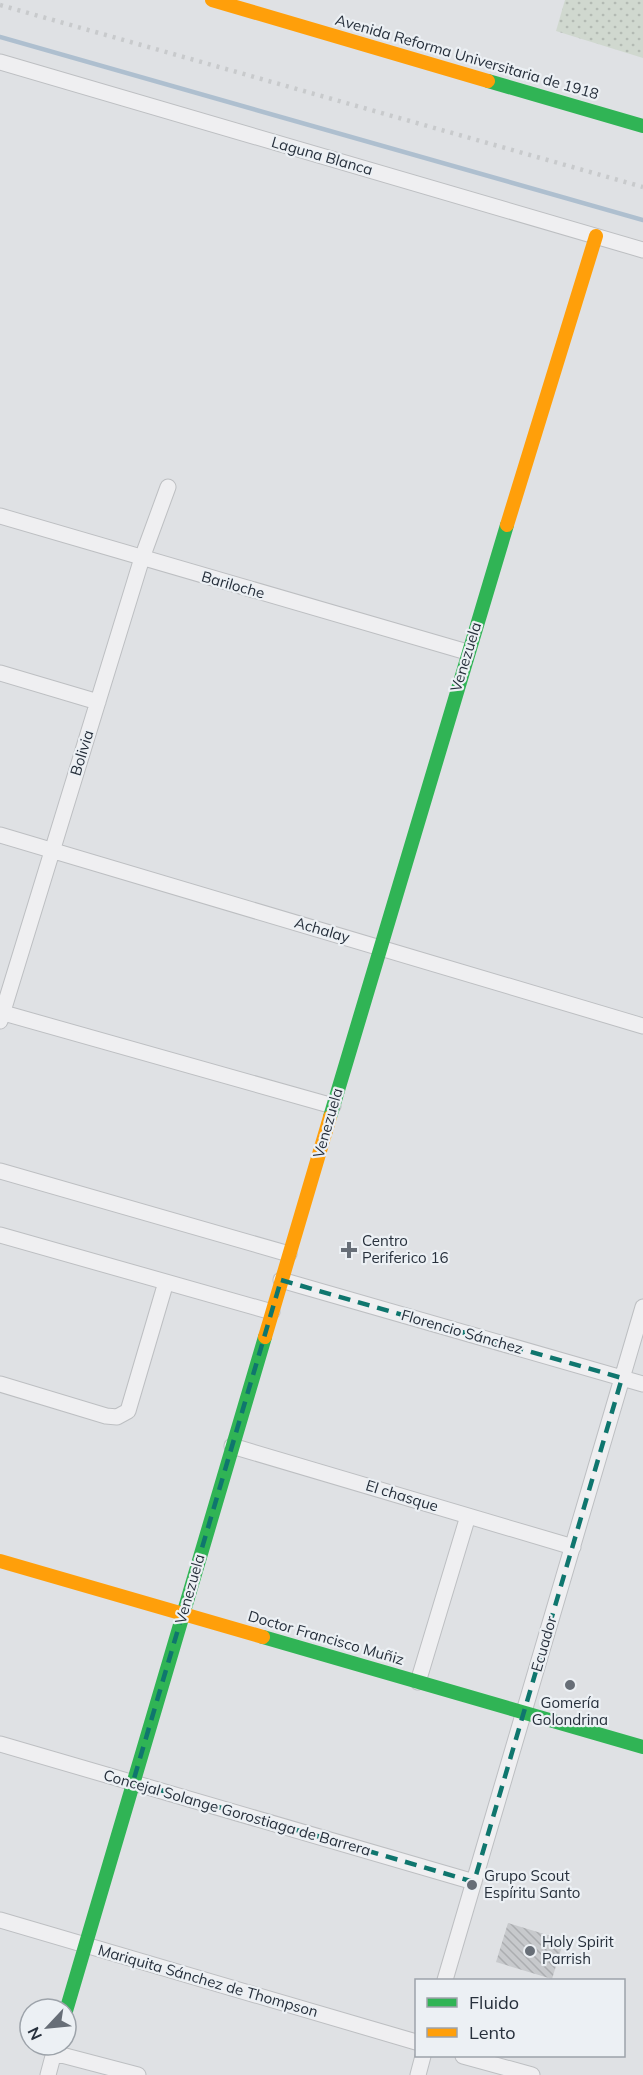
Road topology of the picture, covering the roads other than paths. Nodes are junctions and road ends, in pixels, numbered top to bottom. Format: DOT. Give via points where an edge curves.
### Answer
graph roads {
  1 [pos="212,0"];
  2 [pos="0,62"];
  3 [pos="643,126"];
  4 [pos="596,236"];
  5 [pos="643,250"];
  6 [pos="168,487"];
  7 [pos="0,516"];
  8 [pos="142,558"];
  9 [pos="467,652"];
  10 [pos="0,673"];
  11 [pos="98,702"];
  12 [pos="0,835"];
  13 [pos="52,850"];
  14 [pos="380,947"];
  15 [pos="1,1015"];
  16 [pos="643,1026"];
  17 [pos="333,1106"];
  18 [pos="0,1171"];
  19 [pos="0,1235"];
  20 [pos="289,1254"];
  21 [pos="281,1280"];
  22 [pos="166,1282"];
  23 [pos="643,1307"];
  24 [pos="272,1312"];
  25 [pos="622,1378"];
  26 [pos="0,1384"];
  27 [pos="643,1384"];
  28 [pos="232,1446"];
  29 [pos="468,1516"];
  30 [pos="573,1547"];
  31 [pos="0,1561"];
  32 [pos="183,1614"];
  33 [pos="418,1682"];
  34 [pos="524,1713"];
  35 [pos="0,1743"];
  36 [pos="643,1747"];
  37 [pos="133,1782"];
  38 [pos="474,1882"];
  39 [pos="0,1920"];
  40 [pos="85,1945"];
  41 [pos="445,1979"];
  42 [pos="70,1997"];
  43 [pos="415,2041"];
  44 [pos="78,2056"];
  45 [pos="53,2057"];
  46 [pos="422,2057"];
  47 [pos="470,2057"];
  48 [pos="48,2075"];
  49 [pos="138,2075"];
  50 [pos="418,2075"];
  51 [pos="532,2075"];
  1 -- 3 [label="street, Avenida Reforma Universitaria de 1918"];
  2 -- 4 [label="street, Laguna Blanca"];
  4 -- 5 [label="street, Laguna Blanca"];
  4 -- 9 [label="street, Venezuela"];
  6 -- 8 [label="street, Bolivia"];
  7 -- 8 [label="street, Bariloche"];
  8 -- 9 [label="street, Bariloche"];
  8 -- 11 [label="street, Bolivia"];
  9 -- 14 [label="street, Venezuela"];
  10 -- 11 [label="street"];
  11 -- 13 [label="street, Bolivia"];
  12 -- 13 [label="street, Achalay"];
  13 -- 14 [label="street, Achalay"];
  13 -- 15 [label="street, Bolivia"];
  14 -- 16 [label="street, Achalay"];
  14 -- 17 [label="street, Venezuela"];
  15 -- 17 [label="street"];
  17 -- 20 [label="street, Venezuela"];
  18 -- 20 [label="street"];
  19 -- 22 [label="street"];
  20 -- 21 [label="street, Venezuela"];
  21 -- 24 [label="street, Venezuela"];
  21 -- 25 [label="street, Florencio Sánchez"];
  22 -- 24 [label="street"];
  22 -- 26 [label="street" via="128,1411 117,1417"];
  23 -- 25 [label="street, Ecuador"];
  24 -- 28 [label="street, Venezuela"];
  25 -- 27 [label="street, Florencio Sánchez"];
  25 -- 30 [label="street, Ecuador"];
  28 -- 29 [label="street, El chasque"];
  28 -- 32 [label="street, Venezuela"];
  29 -- 30 [label="street, El chasque"];
  29 -- 33 [label="street"];
  30 -- 34 [label="street, Ecuador"];
  31 -- 32 [label="street, Doctor Francisco Muñiz"];
  32 -- 33 [label="street, Doctor Francisco Muñiz"];
  32 -- 37 [label="street, Venezuela"];
  33 -- 34 [label="street, Doctor Francisco Muñiz"];
  34 -- 36 [label="street, Doctor Francisco Muñiz"];
  34 -- 38 [label="street, Ecuador"];
  35 -- 37 [label="street, Concejal Solange Gorostiaga de Barrera"];
  37 -- 38 [label="street, Concejal Solange Gorostiaga de Barrera"];
  37 -- 40 [label="street, Venezuela"];
  38 -- 41 [label="street, Ecuador"];
  39 -- 40 [label="street, Mariquita Sánchez de Thompson"];
  40 -- 42 [label="street, Venezuela"];
  40 -- 43 [label="street, Mariquita Sánchez de Thompson"];
  44 -- 49 [label="street"];
  45 -- 48 [label="street"];
  46 -- 50 [label="street"];
  47 -- 51 [label="street"];
}
